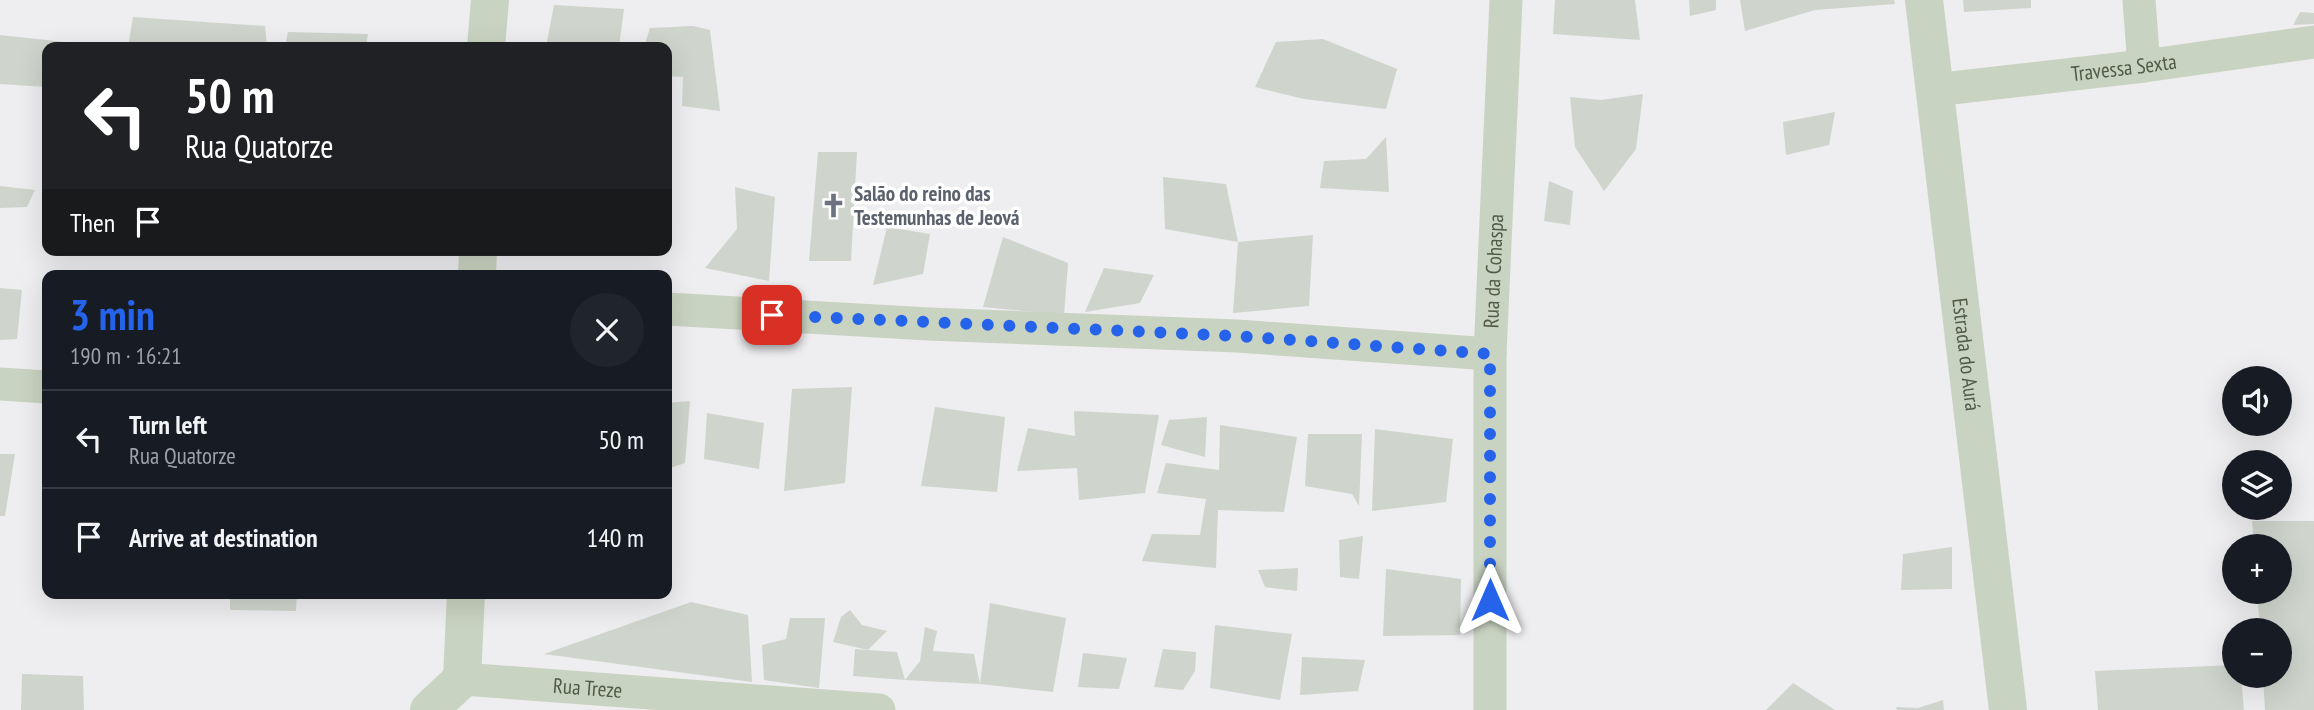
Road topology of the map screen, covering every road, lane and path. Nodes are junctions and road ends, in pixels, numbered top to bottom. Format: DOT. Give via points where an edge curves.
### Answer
graph roads {
  1 [pos="490,0"];
  2 [pos="1506,0"];
  3 [pos="1924,0"];
  4 [pos="2139,0"];
  5 [pos="486,42"];
  6 [pos="2314,42"];
  7 [pos="2144,66"];
  8 [pos="1934,90"];
  9 [pos="672,309"];
  10 [pos="1490,354"];
  11 [pos="0,384"];
  12 [pos="42,387"];
  13 [pos="466,599"];
  14 [pos="462,679"];
  15 [pos="429,710"];
  16 [pos="879,710"];
  17 [pos="1490,710"];
  18 [pos="2008,710"];
  1 -- 5 [label="street"];
  2 -- 10 [label="street, Rua da Cohaspa"];
  3 -- 8 [label="street, Estrada do Aurá"];
  4 -- 7 [label="street"];
  6 -- 7 [label="street, Travessa Sexta"];
  7 -- 8 [label="street, Travessa Sexta"];
  8 -- 18 [label="street, Estrada do Aurá"];
  9 -- 10 [label="street" via="1237,336"];
  10 -- 17 [label="street, Rua da Cohaspa"];
  11 -- 12 [label="street"];
  13 -- 14 [label="street"];
  14 -- 15 [label="street"];
  14 -- 16 [label="street, Rua Treze"];
}
